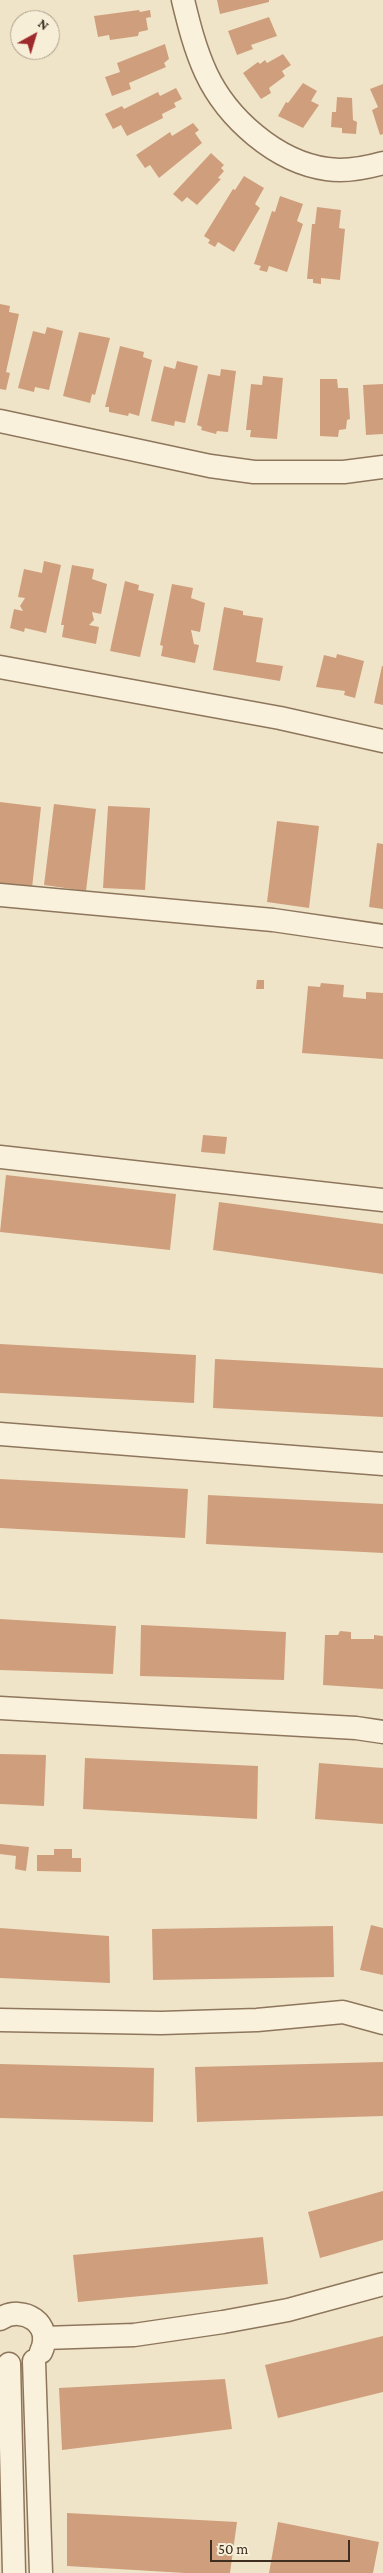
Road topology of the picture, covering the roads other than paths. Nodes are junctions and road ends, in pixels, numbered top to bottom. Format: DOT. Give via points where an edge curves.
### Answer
graph roads {
  1 [pos="184,0"];
  2 [pos="383,163"];
  3 [pos="0,421"];
  4 [pos="383,467"];
  5 [pos="0,667"];
  6 [pos="383,740"];
  7 [pos="0,895"];
  8 [pos="383,936"];
  9 [pos="0,1157"];
  10 [pos="383,1200"];
  11 [pos="0,1434"];
  12 [pos="383,1464"];
  13 [pos="0,1708"];
  14 [pos="383,1732"];
  15 [pos="0,2020"];
  16 [pos="383,2023"];
  17 [pos="383,2284"];
  18 [pos="0,2319"];
  19 [pos="44,2338"];
  20 [pos="34,2361"];
  21 [pos="4,2362"];
  22 [pos="14,2573"];
  23 [pos="41,2573"];
  1 -- 2 [label="street" via="192,38 207,75 229,108 257,136 290,158 327,169 360,169"];
  3 -- 4 [label="street" via="210,466 254,472 344,472"];
  5 -- 6 [label="street"];
  7 -- 8 [label="street" via="273,920"];
  9 -- 10 [label="street"];
  11 -- 12 [label="street"];
  13 -- 14 [label="street"];
  15 -- 16 [label="street" via="161,2024 343,2012"];
  17 -- 19 [label="street" via="288,2310 223,2322 134,2335"];
  18 -- 19 [label="street" via="14,2313 31,2316 42,2329"];
  19 -- 20 [label="street"];
  20 -- 21 [label="street" via="17,2366"];
  20 -- 23 [label="street"];
  21 -- 22 [label="street"];
}
